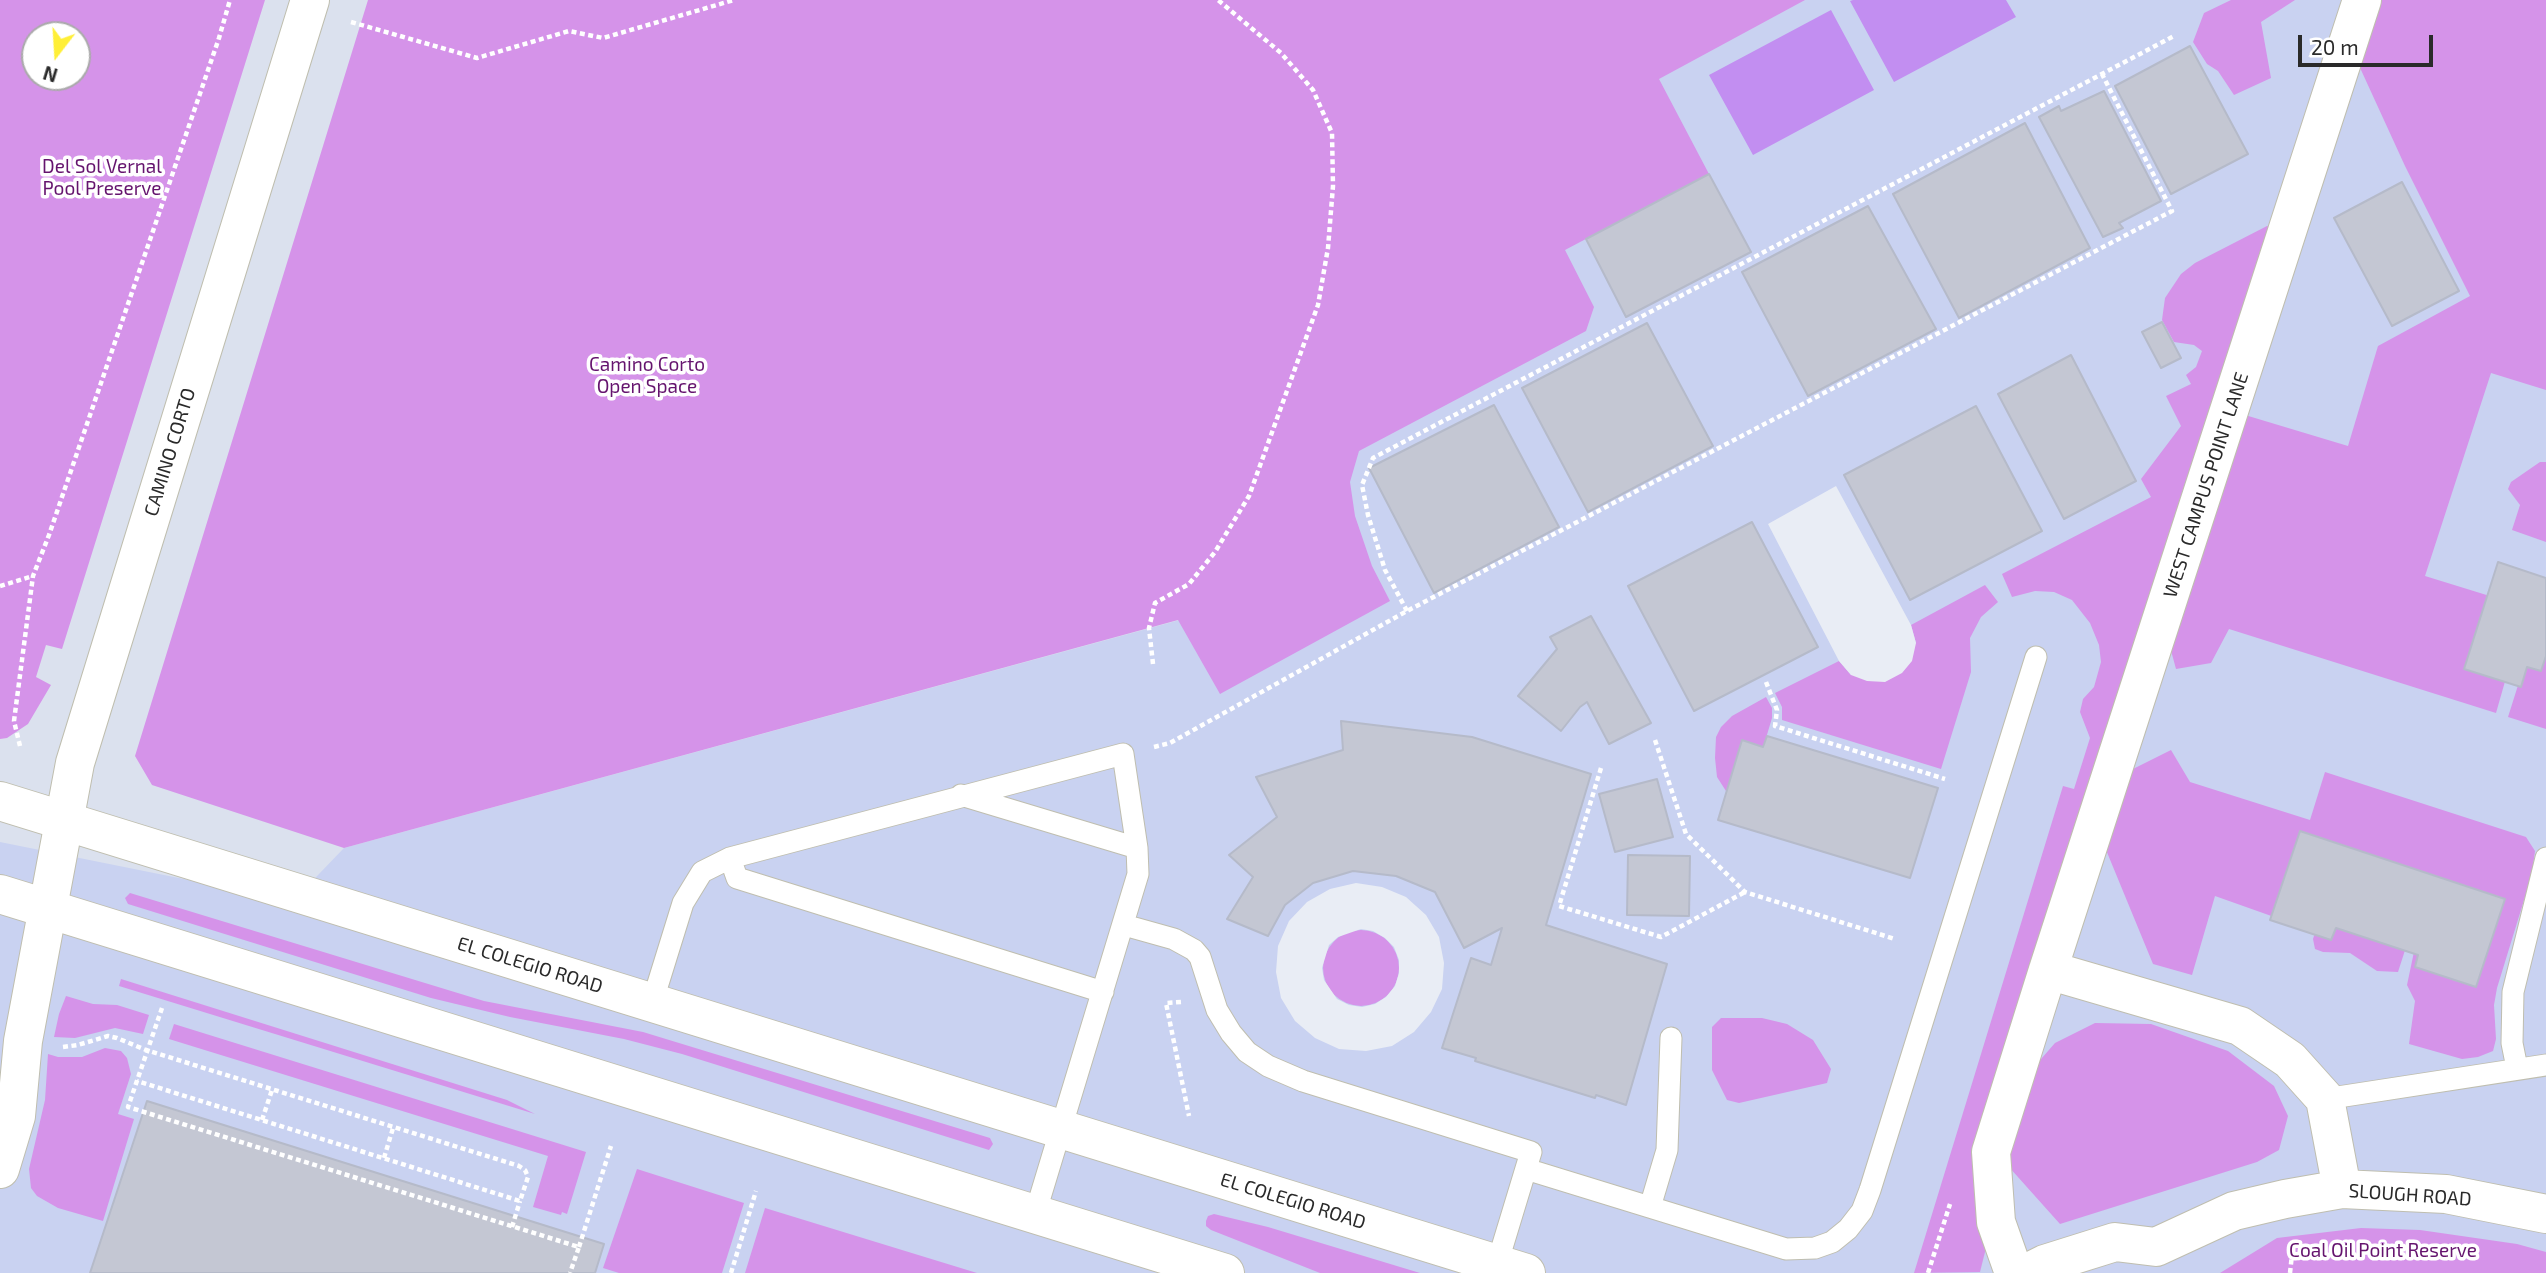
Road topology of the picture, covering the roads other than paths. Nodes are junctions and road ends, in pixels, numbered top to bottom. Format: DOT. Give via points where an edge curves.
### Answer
graph roads {
  1 [pos="310,0"];
  2 [pos="2362,0"];
  3 [pos="2036,657"];
  4 [pos="961,795"];
  5 [pos="0,801"];
  6 [pos="65,821"];
  7 [pos="1137,848"];
  8 [pos="730,858"];
  9 [pos="2546,858"];
  10 [pos="0,894"];
  11 [pos="49,909"];
  12 [pos="1124,925"];
  13 [pos="2048,970"];
  14 [pos="1103,992"];
  15 [pos="652,1003"];
  16 [pos="1671,1038"];
  17 [pos="2546,1065"];
  18 [pos="2517,1068"];
  19 [pos="2325,1099"];
  20 [pos="1060,1130"];
  21 [pos="0,1169"];
  22 [pos="1526,1169"];
  23 [pos="2342,1189"];
  24 [pos="1650,1207"];
  25 [pos="1035,1214"];
  26 [pos="2546,1214"];
  27 [pos="2150,1260"];
  28 [pos="1511,1268"];
  29 [pos="1225,1273"];
  30 [pos="2014,1273"];
  31 [pos="2027,1273"];
  1 -- 6 [label="street, CAMINO CORTO" via="75,763"];
  2 -- 13 [label="street, WEST CAMPUS POINT LANE"];
  3 -- 24 [label="lane" via="1862,1211 1832,1242 1786,1249"];
  4 -- 7 [label="lane"];
  4 -- 7 [label="lane" via="1124,754"];
  4 -- 8 [label="lane"];
  5 -- 6 [label="street, EL COLEGIO ROAD"];
  6 -- 11 [label="street, CAMINO CORTO"];
  6 -- 15 [label="street, EL COLEGIO ROAD"];
  7 -- 12 [label="lane" via="1138,874"];
  8 -- 14 [label="lane" via="737,878"];
  8 -- 15 [label="lane" via="702,872 683,903"];
  9 -- 18 [label="lane" via="2513,992 2512,1043"];
  10 -- 11 [label="street"];
  11 -- 21 [label="street, CAMINO CORTO" via="23,1041 16,1116"];
  11 -- 25 [label="street"];
  12 -- 14 [label="lane"];
  12 -- 22 [label="lane" via="1174,939 1194,950 1231,1033 1247,1052 1268,1066 1531,1152"];
  13 -- 19 [label="street" via="2241,1026 2290,1060"];
  13 -- 30 [label="street, WEST CAMPUS POINT LANE" via="1991,1152 1996,1222"];
  14 -- 20 [label="lane"];
  15 -- 20 [label="street, EL COLEGIO ROAD"];
  16 -- 24 [label="lane" via="1667,1150"];
  17 -- 18 [label="lane"];
  18 -- 19 [label="lane"];
  19 -- 23 [label="street"];
  20 -- 25 [label="lane"];
  20 -- 28 [label="street, EL COLEGIO ROAD"];
  22 -- 24 [label="lane"];
  22 -- 28 [label="lane"];
  23 -- 26 [label="street, SLOUGH ROAD" via="2446,1195"];
  23 -- 27 [label="street, SLOUGH ROAD" via="2234,1211"];
  25 -- 29 [label="street"];
  27 -- 31 [label="street, SLOUGH ROAD" via="2115,1242"];
}
